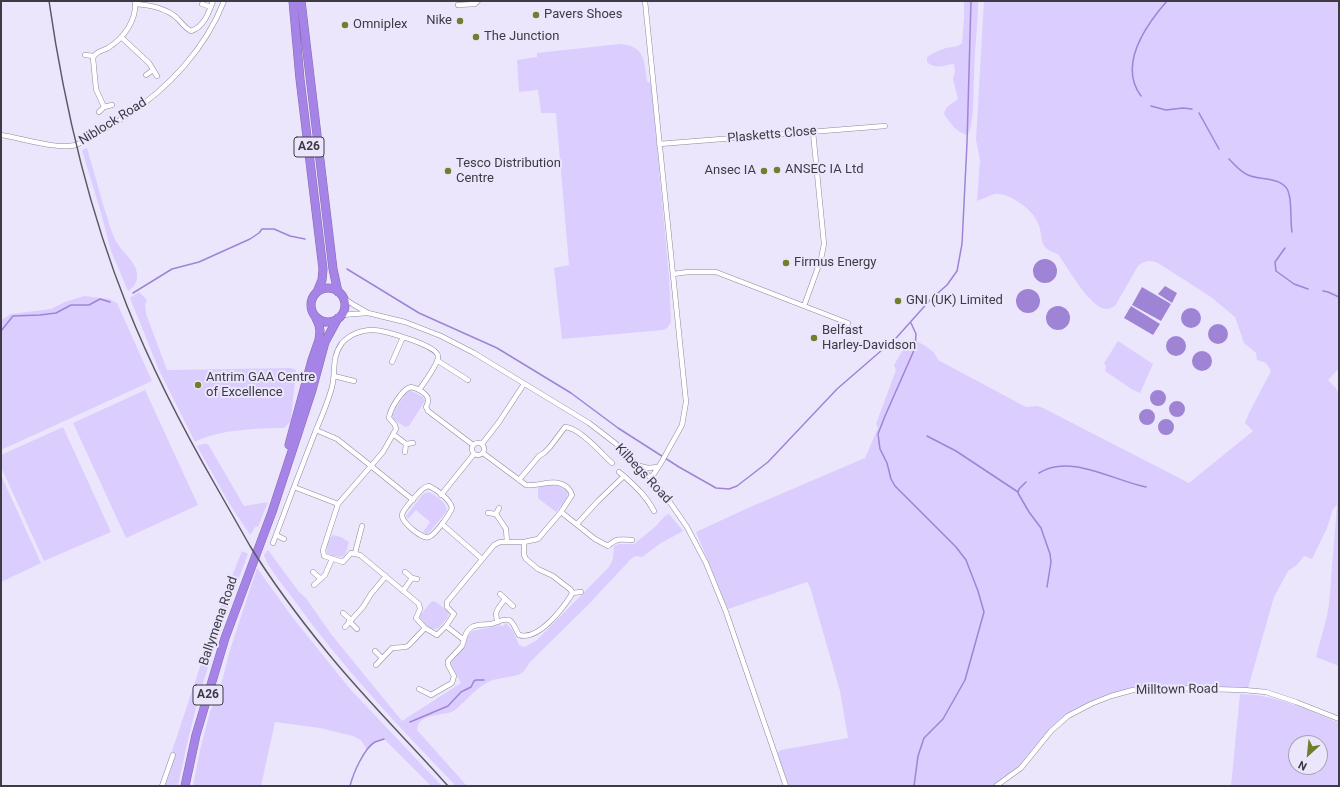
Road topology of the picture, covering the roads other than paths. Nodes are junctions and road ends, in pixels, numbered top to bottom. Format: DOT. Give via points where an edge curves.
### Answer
graph roads {
  1 [pos="213,1"];
  2 [pos="224,1"];
  3 [pos="293,1"];
  4 [pos="301,1"];
  5 [pos="478,1"];
  6 [pos="645,1"];
  7 [pos="135,3"];
  8 [pos="202,4"];
  9 [pos="458,5"];
  10 [pos="211,7"];
  11 [pos="121,38"];
  12 [pos="86,55"];
  13 [pos="94,56"];
  14 [pos="153,70"];
  15 [pos="146,75"];
  16 [pos="157,76"];
  17 [pos="112,105"];
  18 [pos="104,107"];
  19 [pos="99,112"];
  20 [pos="885,126"];
  21 [pos="813,132"];
  22 [pos="1,135"];
  23 [pos="659,144"];
  24 [pos="673,274"];
  25 [pos="317,292"];
  26 [pos="340,295"];
  27 [pos="804,306"];
  28 [pos="368,313"];
  29 [pos="315,316"];
  30 [pos="340,316"];
  31 [pos="848,323"];
  32 [pos="403,337"];
  33 [pos="438,361"];
  34 [pos="392,362"];
  35 [pos="334,376"];
  36 [pos="468,380"];
  37 [pos="354,381"];
  38 [pos="524,384"];
  39 [pos="419,390"];
  40 [pos="316,430"];
  41 [pos="393,434"];
  42 [pos="413,443"];
  43 [pos="406,444"];
  44 [pos="482,444"];
  45 [pos="473,445"];
  46 [pos="405,452"];
  47 [pos="483,453"];
  48 [pos="474,454"];
  49 [pos="612,463"];
  50 [pos="659,465"];
  51 [pos="371,466"];
  52 [pos="640,466"];
  53 [pos="619,472"];
  54 [pos="624,476"];
  55 [pos="651,478"];
  56 [pos="519,480"];
  57 [pos="294,487"];
  58 [pos="441,495"];
  59 [pos="413,500"];
  60 [pos="338,504"];
  61 [pos="499,508"];
  62 [pos="654,511"];
  63 [pos="272,512"];
  64 [pos="561,512"];
  65 [pos="488,513"];
  66 [pos="496,514"];
  67 [pos="442,524"];
  68 [pos="577,524"];
  69 [pos="362,526"];
  70 [pos="276,536"];
  71 [pos="284,539"];
  72 [pos="632,540"];
  73 [pos="506,542"];
  74 [pos="524,542"];
  75 [pos="273,543"];
  76 [pos="355,553"];
  77 [pos="332,558"];
  78 [pos="482,560"];
  79 [pos="313,572"];
  80 [pos="405,572"];
  81 [pos="386,576"];
  82 [pos="321,579"];
  83 [pos="314,586"];
  84 [pos="403,591"];
  85 [pos="580,592"];
  86 [pos="572,593"];
  87 [pos="500,594"];
  88 [pos="505,599"];
  89 [pos="514,606"];
  90 [pos="343,613"];
  91 [pos="350,620"];
  92 [pos="498,622"];
  93 [pos="446,626"];
  94 [pos="345,627"];
  95 [pos="357,628"];
  96 [pos="425,628"];
  97 [pos="464,640"];
  98 [pos="375,651"];
  99 [pos="382,658"];
  100 [pos="376,665"];
  101 [pos="419,689"];
  102 [pos="1339,719"];
  103 [pos="173,755"];
  104 [pos="162,786"];
  105 [pos="185,786"];
  106 [pos="786,786"];
  107 [pos="996,786"];
  1 -- 10 [label="street"];
  2 -- 22 [label="street, Niblock Road" via="203,42 184,66 166,85 126,116 70,147"];
  3 -- 25 [label="highway, A26" via="322,269 322,280"];
  4 -- 26 [label="highway, A26" via="333,269"];
  5 -- 9 [label="street" via="476,4"];
  6 -- 23 [label="street"];
  7 -- 10 [label="street" via="165,10 191,31 202,24"];
  7 -- 11 [label="street" via="133,19"];
  8 -- 10 [label="street"];
  11 -- 13 [label="street"];
  11 -- 14 [label="street" via="141,55"];
  12 -- 13 [label="street"];
  13 -- 18 [label="street" via="92,61 95,82"];
  14 -- 15 [label="street"];
  14 -- 16 [label="street"];
  17 -- 18 [label="street"];
  18 -- 19 [label="street"];
  20 -- 21 [label="street, Plasketts Close"];
  21 -- 23 [label="street, Plasketts Close"];
  21 -- 27 [label="street" via="824,244"];
  23 -- 24 [label="street"];
  24 -- 27 [label="street" via="716,272"];
  24 -- 50 [label="street" via="686,402 682,425"];
  25 -- 26 [label="highway" via="328,288"];
  25 -- 29 [label="highway, A26" via="311,304"];
  26 -- 28 [label="street, Kilbegs Road"];
  26 -- 30 [label="highway, A26" via="344,304"];
  27 -- 31 [label="street"];
  28 -- 30 [label="street, Kilbegs Road"];
  28 -- 38 [label="street, Kilbegs Road" via="405,322 441,336"];
  29 -- 30 [label="highway" via="329,322"];
  29 -- 63 [label="highway, Ballymena Road / A26" via="320,331 319,340"];
  30 -- 63 [label="highway, Ballymena Road / A26" via="325,342"];
  32 -- 33 [label="street" via="435,350"];
  32 -- 34 [label="street"];
  32 -- 35 [label="street" via="373,330 353,334 337,352"];
  33 -- 36 [label="street"];
  33 -- 39 [label="street"];
  35 -- 37 [label="street"];
  35 -- 40 [label="street"];
  38 -- 44 [label="street"];
  38 -- 52 [label="street, Kilbegs Road" via="589,423 616,443"];
  39 -- 41 [label="street" via="411,387 406,389 391,411 389,419 396,428"];
  39 -- 45 [label="street" via="428,397 428,410"];
  40 -- 51 [label="street" via="337,439"];
  40 -- 57 [label="street"];
  41 -- 43 [label="street"];
  41 -- 51 [label="street"];
  42 -- 43 [label="street"];
  43 -- 46 [label="street"];
  44 -- 45 [label="street"];
  44 -- 47 [label="street"];
  45 -- 48 [label="street"];
  47 -- 48 [label="street"];
  47 -- 56 [label="street"];
  48 -- 58 [label="street"];
  49 -- 56 [label="street" via="584,437 565,428"];
  50 -- 52 [label="street" via="648,468"];
  50 -- 55 [label="street"];
  51 -- 59 [label="street"];
  51 -- 60 [label="street"];
  52 -- 55 [label="street, Kilbegs Road"];
  53 -- 54 [label="street"];
  54 -- 62 [label="street" via="644,495"];
  54 -- 68 [label="street"];
  55 -- 106 [label="street, Kilbegs Road" via="687,527 706,563 726,612"];
  56 -- 64 [label="street" via="528,485 559,482 565,486 572,495"];
  57 -- 60 [label="street"];
  57 -- 70 [label="street"];
  58 -- 59 [label="street" via="431,487 426,487"];
  58 -- 67 [label="street" via="452,506 451,512"];
  59 -- 67 [label="street" via="402,515 407,524 427,538"];
  60 -- 77 [label="street" via="323,553 324,556"];
  61 -- 66 [label="street"];
  63 -- 105 [label="highway, Ballymena Road / A26" via="225,638 196,735"];
  64 -- 68 [label="street"];
  64 -- 74 [label="street" via="538,539"];
  65 -- 66 [label="street"];
  66 -- 73 [label="street" via="506,529"];
  67 -- 78 [label="street"];
  68 -- 72 [label="street" via="609,549 614,540"];
  69 -- 76 [label="street"];
  70 -- 71 [label="street"];
  70 -- 75 [label="street"];
  73 -- 74 [label="street"];
  73 -- 78 [label="street" via="494,545"];
  74 -- 86 [label="street" via="526,559 538,569 553,576"];
  76 -- 77 [label="street" via="350,553 343,562"];
  76 -- 81 [label="street"];
  77 -- 82 [label="street"];
  78 -- 93 [label="street" via="447,602 447,606 454,614"];
  79 -- 82 [label="street"];
  80 -- 84 [label="street" via="415,578"];
  81 -- 84 [label="street"];
  81 -- 91 [label="street"];
  82 -- 83 [label="street"];
  84 -- 96 [label="street" via="420,605 416,618"];
  85 -- 86 [label="street"];
  86 -- 92 [label="street" via="552,620 528,635 520,635 509,620"];
  87 -- 88 [label="street"];
  88 -- 89 [label="street"];
  88 -- 92 [label="street" via="496,612"];
  90 -- 91 [label="street"];
  91 -- 94 [label="street"];
  91 -- 95 [label="street"];
  92 -- 97 [label="street" via="471,628"];
  93 -- 96 [label="street" via="437,635"];
  93 -- 97 [label="street"];
  96 -- 99 [label="street" via="409,645 393,647"];
  97 -- 101 [label="street" via="462,646 448,661 454,676 452,683 431,695"];
  98 -- 99 [label="street"];
  99 -- 100 [label="street"];
  102 -- 107 [label="street, Milltown Road" via="1266,692 1187,688 1133,690 1111,696 1068,716 1051,731 1021,768"];
  103 -- 104 [label="street"];
}
